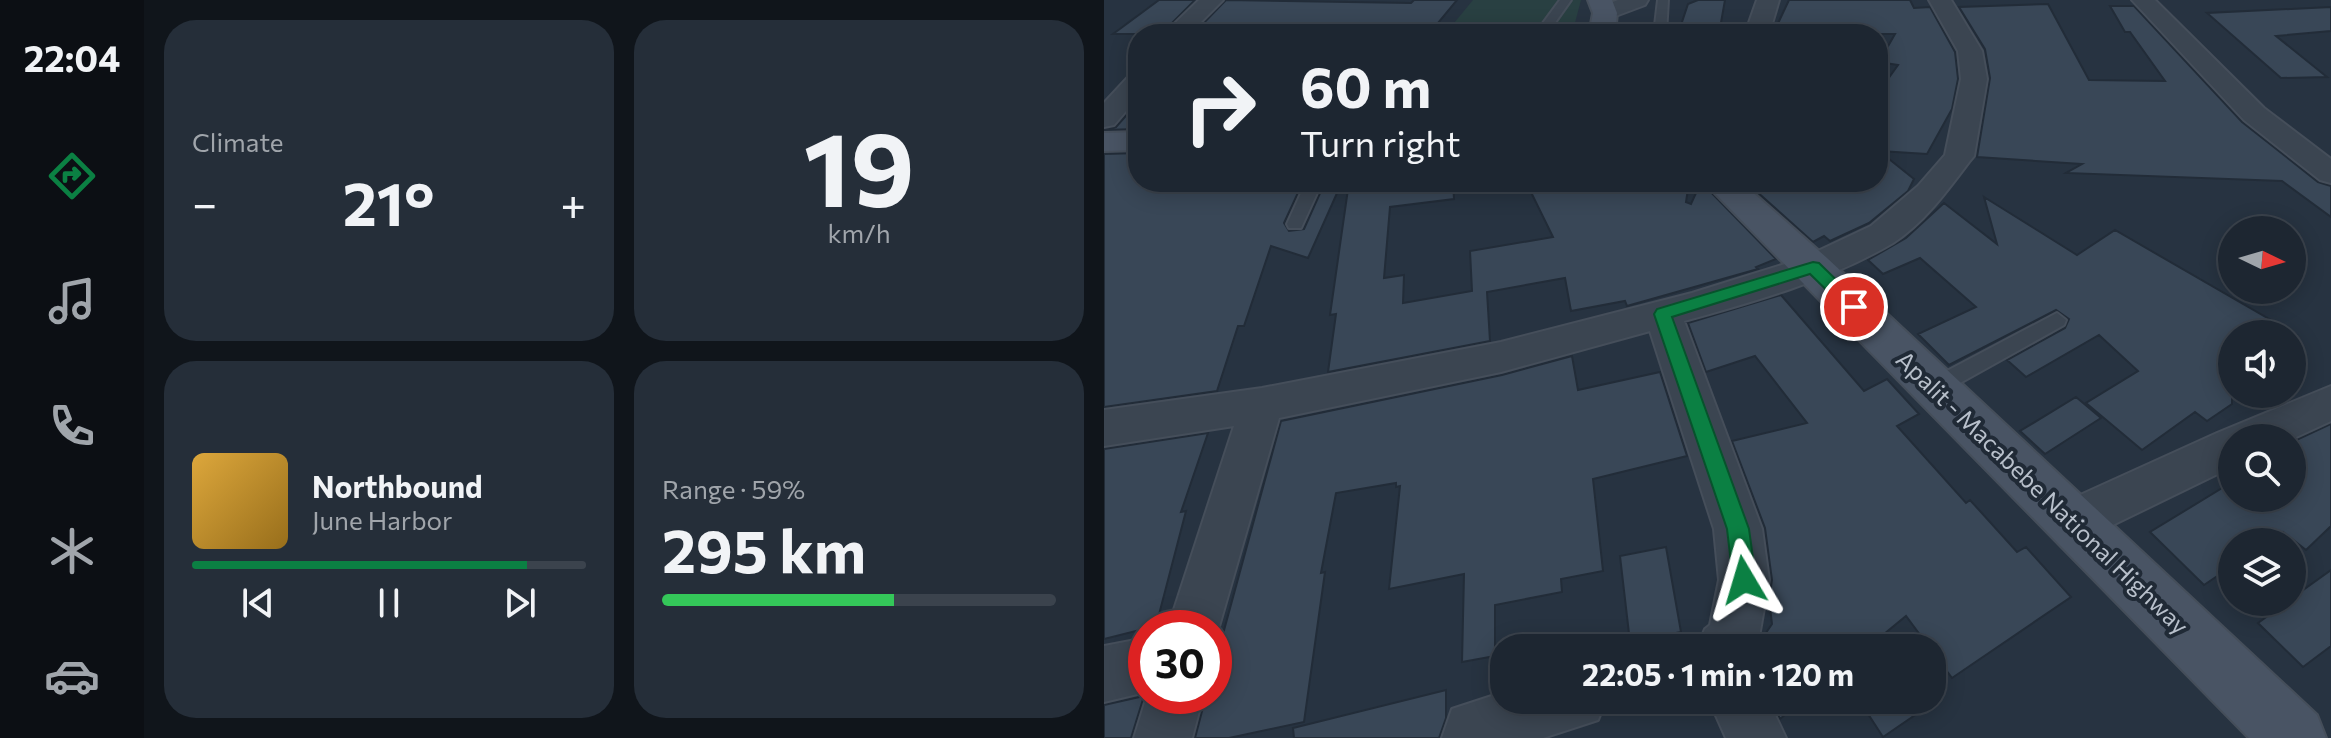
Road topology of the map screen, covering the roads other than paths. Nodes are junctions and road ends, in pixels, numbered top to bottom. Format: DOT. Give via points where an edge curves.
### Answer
graph roads {
  1 [pos="1212,0"];
  2 [pos="1566,0"];
  3 [pos="1637,0"];
  4 [pos="1663,0"];
  5 [pos="1768,0"];
  6 [pos="1940,0"];
  7 [pos="2143,0"];
  8 [pos="1602,16"];
  9 [pos="1187,24"];
  10 [pos="1548,24"];
  11 [pos="1661,24"];
  12 [pos="1760,24"];
  13 [pos="1128,92"];
  14 [pos="1104,119"];
  15 [pos="1128,141"];
  16 [pos="1104,142"];
  17 [pos="2331,174"];
  18 [pos="1309,192"];
  19 [pos="1732,192"];
  20 [pos="1295,224"];
  21 [pos="1813,267"];
  22 [pos="1663,314"];
  23 [pos="2057,320"];
  24 [pos="1935,387"];
  25 [pos="2331,403"];
  26 [pos="1262,405"];
  27 [pos="2282,424"];
  28 [pos="1104,428"];
  29 [pos="2218,453"];
  30 [pos="2073,521"];
  31 [pos="1199,610"];
  32 [pos="1735,634"];
  33 [pos="1128,669"];
  34 [pos="1104,674"];
  35 [pos="1170,714"];
  36 [pos="1527,714"];
  37 [pos="1744,714"];
  38 [pos="1163,738"];
  39 [pos="1471,738"];
  40 [pos="1757,738"];
  41 [pos="2294,738"];
  1 -- 9 [label="street"];
  2 -- 10 [label="lane"];
  3 -- 8 [label="street"];
  4 -- 11 [label="lane"];
  5 -- 12 [label="street"];
  6 -- 21 [label="street" via="1970,51 1974,79 1959,156 1929,193 1883,234"];
  7 -- 17 [label="street" via="2254,114"];
  13 -- 14 [label="street"];
  15 -- 16 [label="main road"];
  18 -- 20 [label="lane"];
  19 -- 21 [label="main road, Apalit - Macabebe National Highway"];
  21 -- 22 [label="street"];
  21 -- 24 [label="main road, Apalit - Macabebe National Highway"];
  22 -- 26 [label="street" via="1501,357"];
  22 -- 32 [label="street" via="1738,529 1744,580"];
  23 -- 24 [label="lane"];
  24 -- 30 [label="main road, Apalit - Macabebe National Highway"];
  25 -- 27 [label="street"];
  26 -- 28 [label="street"];
  26 -- 31 [label="street"];
  29 -- 30 [label="street"];
  30 -- 41 [label="main road, Apalit - Macabebe National Highway"];
  33 -- 34 [label="street"];
  35 -- 38 [label="street"];
  36 -- 39 [label="street" via="1472,729"];
  37 -- 40 [label="street"];
}
